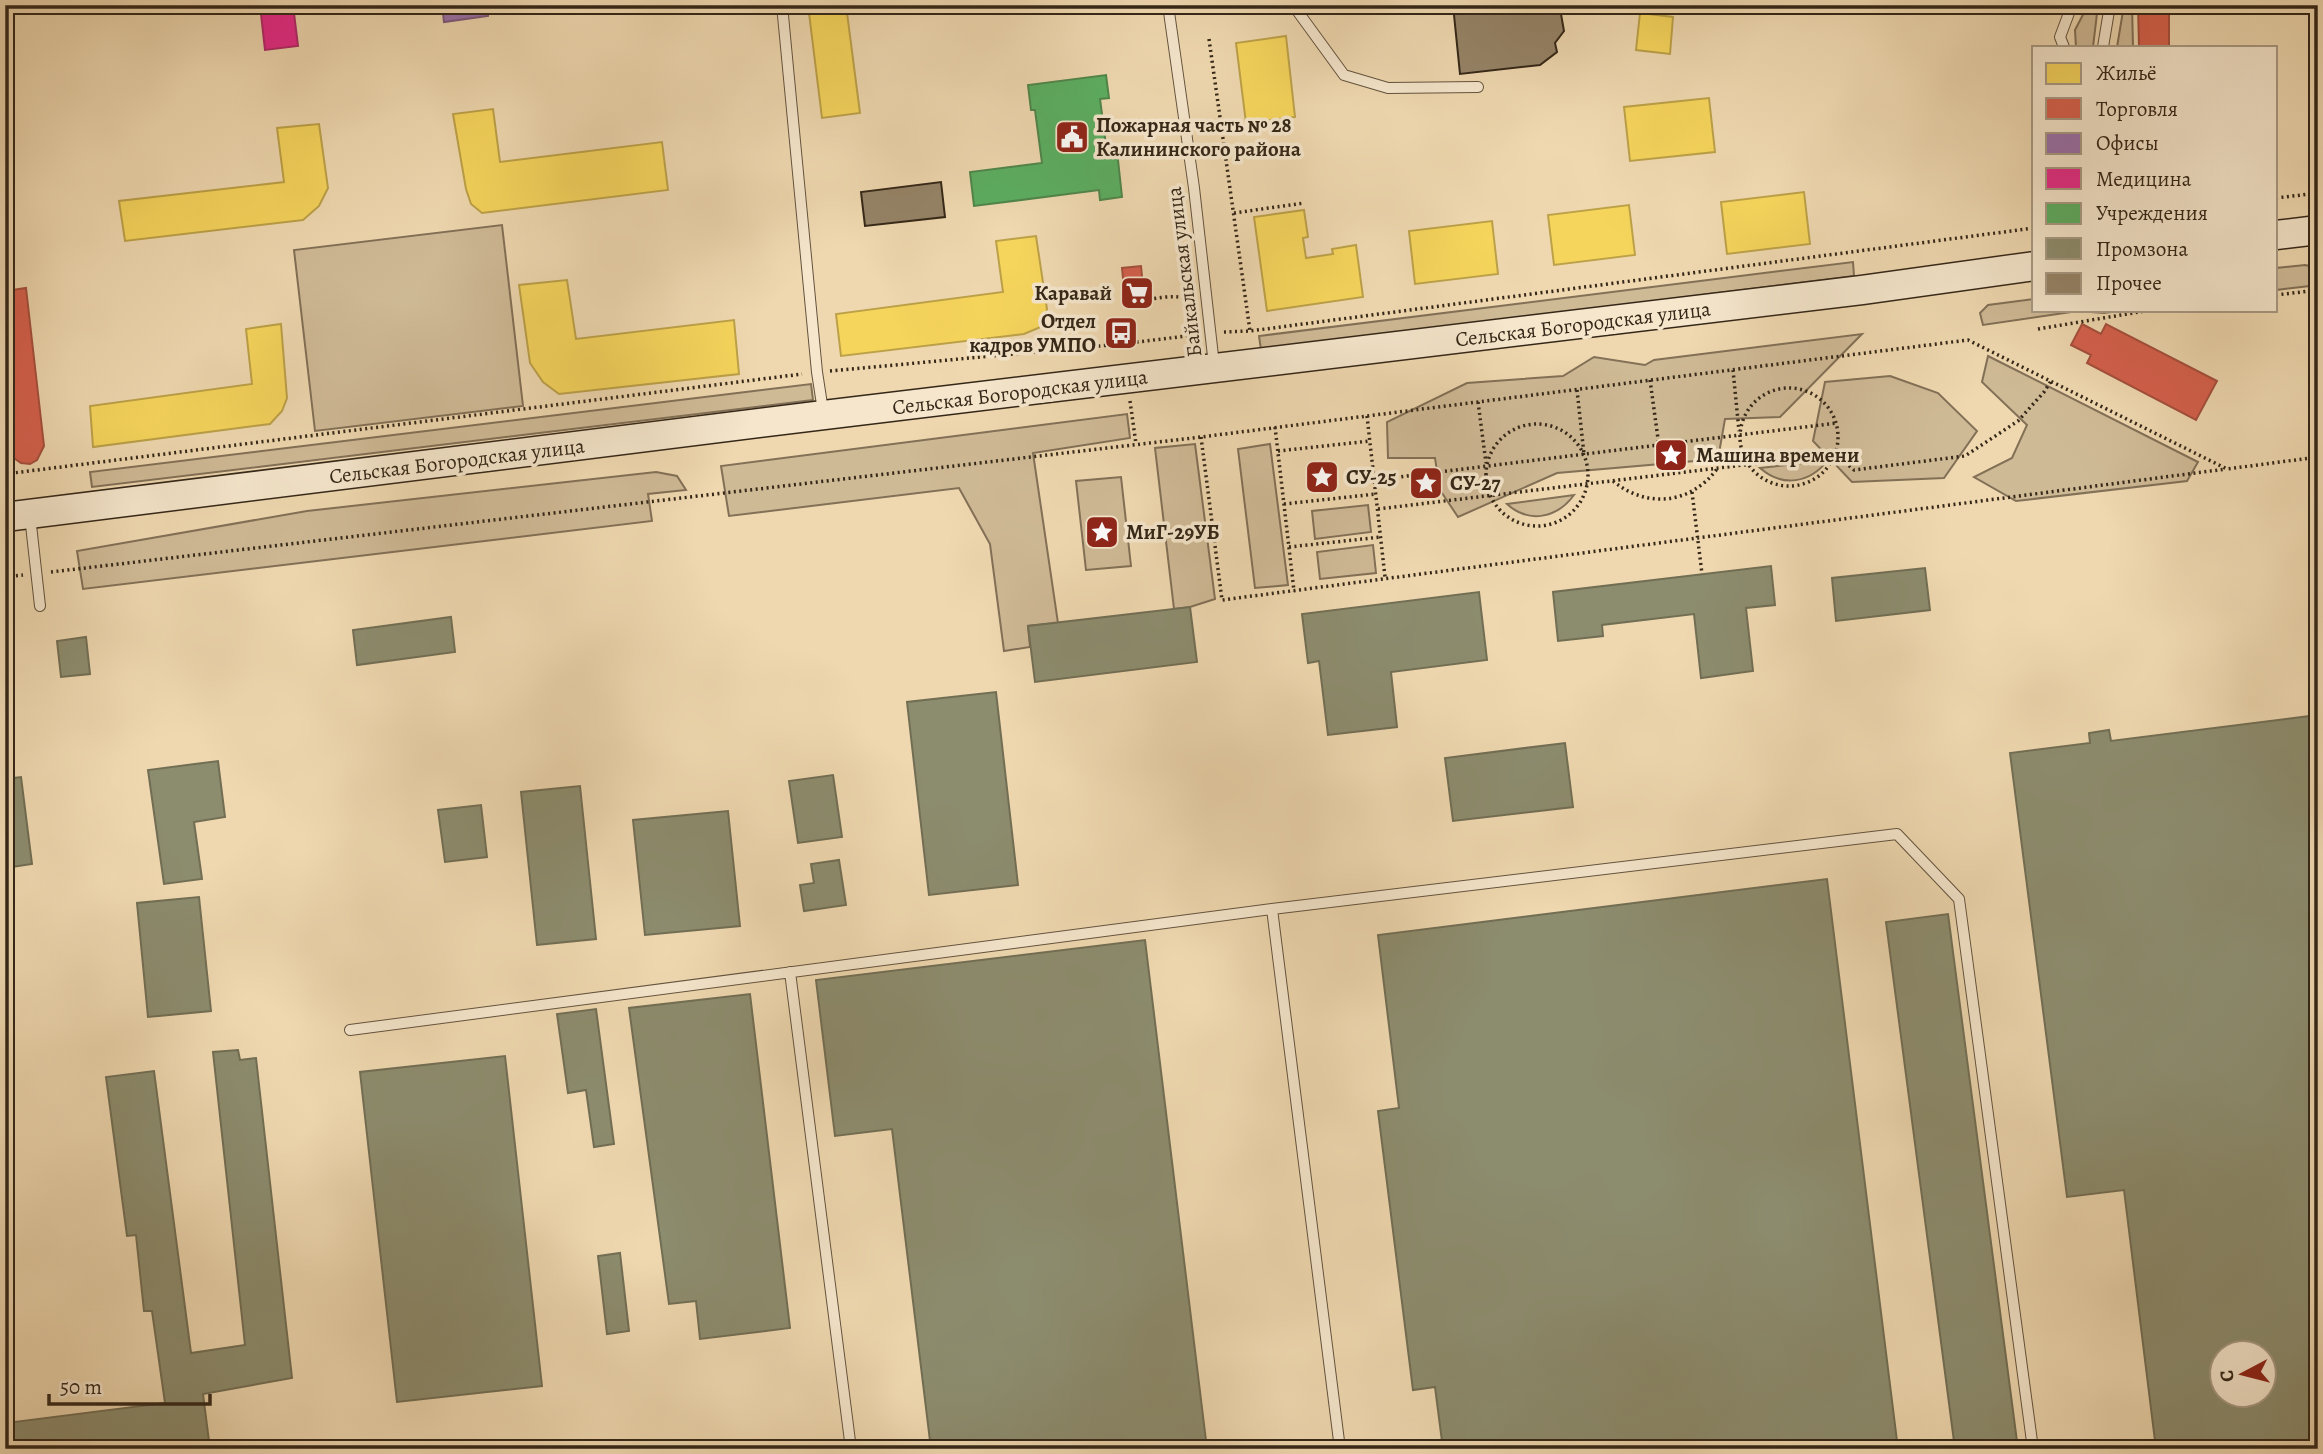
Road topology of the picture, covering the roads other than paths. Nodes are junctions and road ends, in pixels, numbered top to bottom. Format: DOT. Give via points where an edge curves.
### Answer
graph roads {
  1 [pos="782,5"];
  2 [pos="1168,5"];
  3 [pos="1293,5"];
  4 [pos="2072,5"];
  5 [pos="2110,5"];
  6 [pos="2064,46"];
  7 [pos="2103,46"];
  8 [pos="1478,88"];
  9 [pos="2318,230"];
  10 [pos="2278,235"];
  11 [pos="2032,266"];
  12 [pos="1215,369"];
  13 [pos="824,415"];
  14 [pos="17,515"];
  15 [pos="40,606"];
  16 [pos="1272,909"];
  17 [pos="790,972"];
  18 [pos="350,1030"];
  19 [pos="851,1449"];
  20 [pos="1340,1449"];
  21 [pos="2033,1449"];
  1 -- 13 [label="lane"];
  2 -- 12 [label="lane, Байкальская улица"];
  3 -- 8 [label="lane" via="1344,75 1388,88"];
  4 -- 6 [label="lane" via="2060,37"];
  5 -- 7 [label="lane"];
  9 -- 10 [label="main road"];
  11 -- 12 [label="main road, Сельская Богородская улица"];
  12 -- 13 [label="main road, Сельская Богородская улица"];
  13 -- 14 [label="main road, Сельская Богородская улица"];
  14 -- 15 [label="lane" via="37,574"];
  16 -- 17 [label="lane"];
  16 -- 20 [label="lane"];
  16 -- 21 [label="lane" via="1897,834 1959,899"];
  17 -- 18 [label="lane"];
  17 -- 19 [label="lane"];
}
